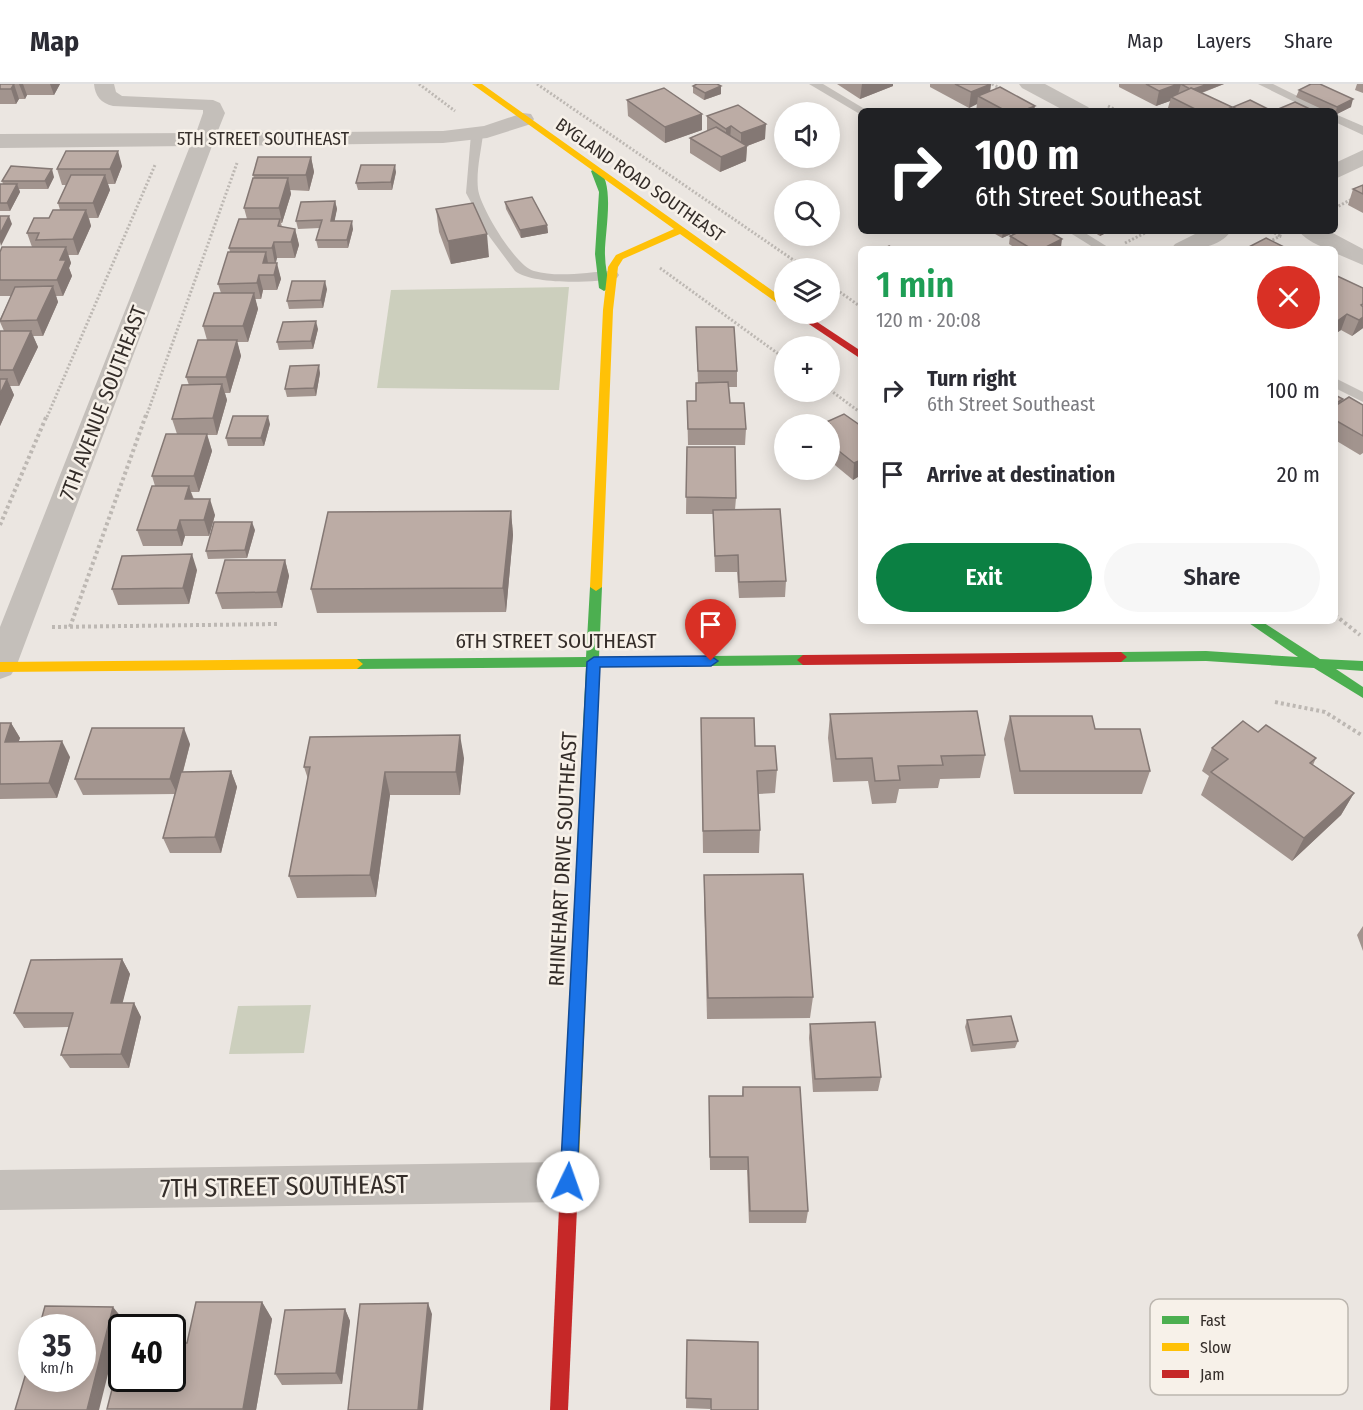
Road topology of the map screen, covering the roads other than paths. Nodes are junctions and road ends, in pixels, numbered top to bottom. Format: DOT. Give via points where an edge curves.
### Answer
graph roads {
  1 [pos="104,84"];
  2 [pos="476,84"];
  3 [pos="815,84"];
  4 [pos="1029,84"];
  5 [pos="1264,84"];
  6 [pos="1075,108"];
  7 [pos="1316,108"];
  8 [pos="858,109"];
  9 [pos="1338,118"];
  10 [pos="523,119"];
  11 [pos="1363,130"];
  12 [pos="477,134"];
  13 [pos="206,139"];
  14 [pos="0,141"];
  15 [pos="1363,157"];
  16 [pos="1338,170"];
  17 [pos="596,171"];
  18 [pos="680,230"];
  19 [pos="1078,234"];
  20 [pos="1213,234"];
  21 [pos="1317,234"];
  22 [pos="1100,246"];
  23 [pos="1189,246"];
  24 [pos="1363,258"];
  25 [pos="607,275"];
  26 [pos="774,296"];
  27 [pos="815,324"];
  28 [pos="858,354"];
  29 [pos="1338,384"];
  30 [pos="1363,398"];
  31 [pos="1256,624"];
  32 [pos="594,662"];
  33 [pos="1313,662"];
  34 [pos="1363,666"];
  35 [pos="0,667"];
  36 [pos="1363,693"];
  37 [pos="568,1182"];
  38 [pos="0,1190"];
  39 [pos="559,1410"];
  1 -- 13 [label="street, 7TH AVENUE SOUTHEAST" via="110,99 120,102 195,103 213,107"];
  2 -- 10 [label="street, BYGLAND ROAD SOUTHEAST"];
  3 -- 8 [label="lane"];
  4 -- 6 [label="street"];
  5 -- 7 [label="lane"];
  9 -- 11 [label="lane"];
  10 -- 12 [label="street, 5TH STREET SOUTHEAST"];
  10 -- 17 [label="street, BYGLAND ROAD SOUTHEAST"];
  12 -- 13 [label="street, 5TH STREET SOUTHEAST"];
  12 -- 25 [label="lane" via="472,193 516,268 531,275"];
  13 -- 14 [label="street, 5TH STREET SOUTHEAST"];
  13 -- 35 [label="street, 7TH AVENUE SOUTHEAST"];
  15 -- 16 [label="street"];
  17 -- 18 [label="street, BYGLAND ROAD SOUTHEAST"];
  17 -- 25 [label="street, RHINEHART DRIVE SOUTHEAST" via="604,192 600,254"];
  18 -- 25 [label="street" via="619,257"];
  18 -- 26 [label="street, BYGLAND ROAD SOUTHEAST"];
  19 -- 22 [label="lane"];
  20 -- 23 [label="street"];
  21 -- 24 [label="street"];
  25 -- 32 [label="street, RHINEHART DRIVE SOUTHEAST"];
  27 -- 28 [label="street"];
  29 -- 30 [label="lane"];
  31 -- 33 [label="street"];
  32 -- 33 [label="street, 6TH STREET SOUTHEAST" via="1206,656"];
  32 -- 35 [label="street, 6TH STREET SOUTHEAST"];
  32 -- 37 [label="street, RHINEHART DRIVE SOUTHEAST"];
  33 -- 34 [label="street, 6TH STREET SOUTHEAST"];
  33 -- 36 [label="street"];
  37 -- 38 [label="street, 7TH STREET SOUTHEAST"];
  37 -- 39 [label="street, RHINEHART DRIVE SOUTHEAST"];
}
